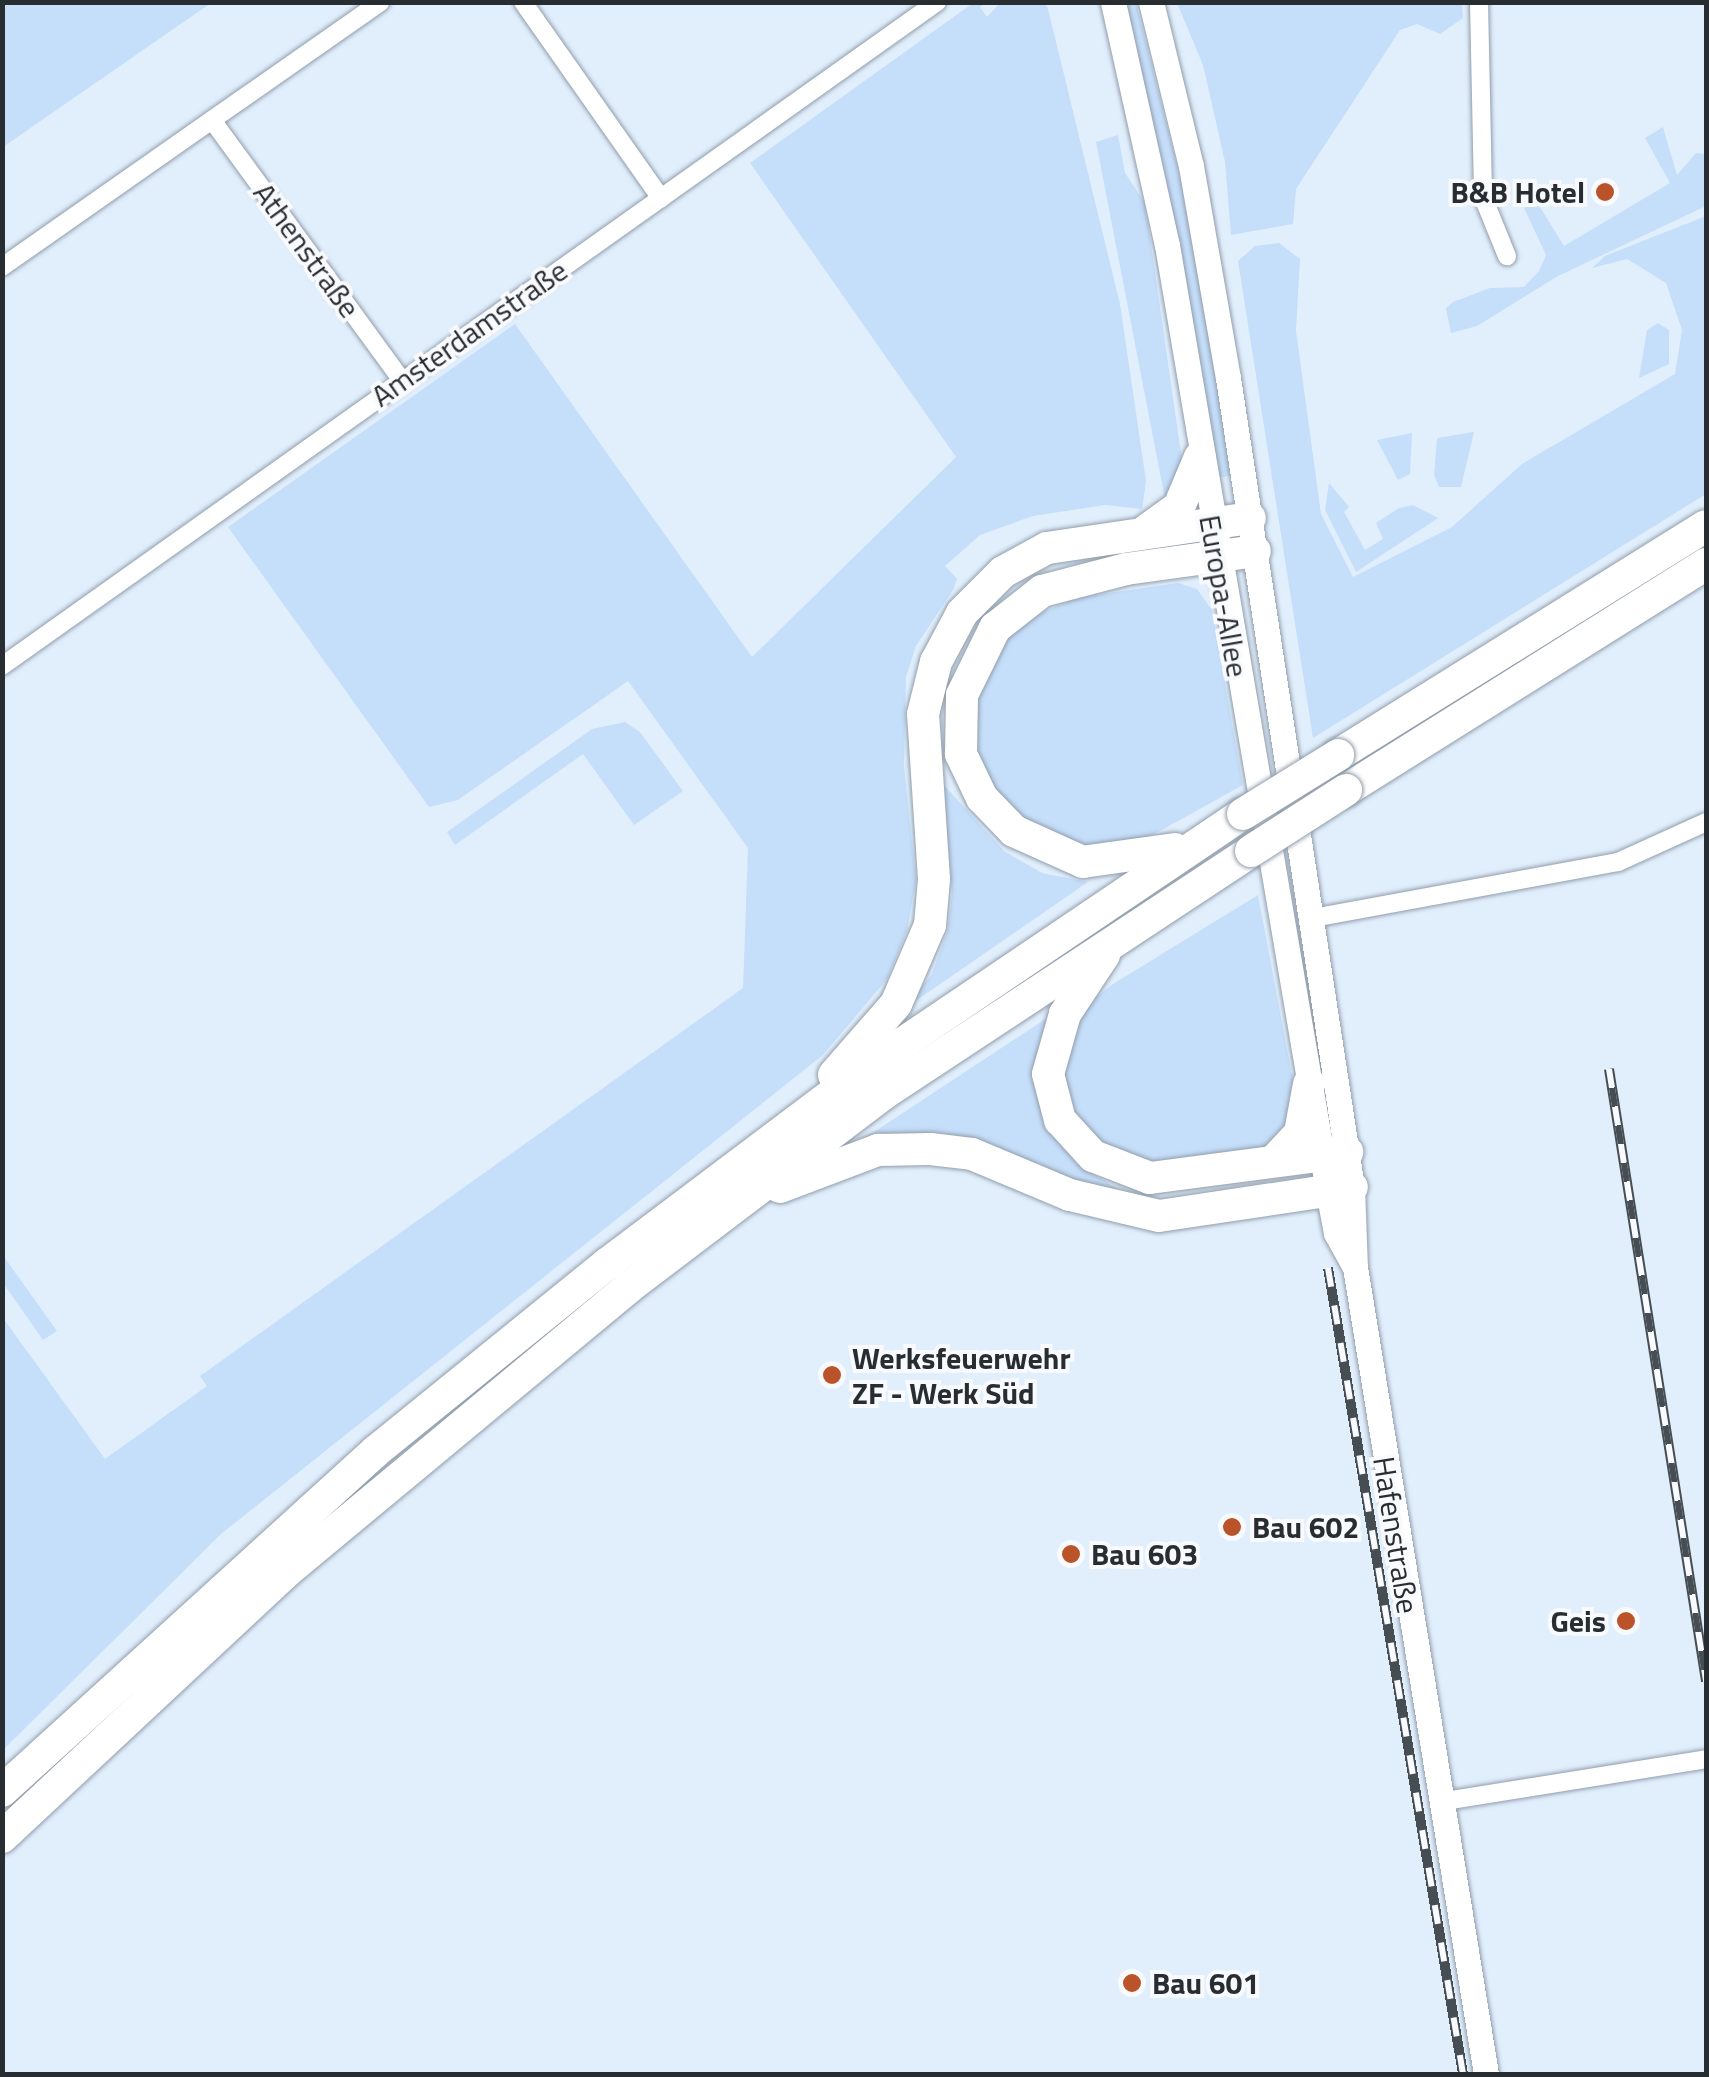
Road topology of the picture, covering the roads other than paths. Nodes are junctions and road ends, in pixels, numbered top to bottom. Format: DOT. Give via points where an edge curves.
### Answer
graph roads {
  1 [pos="380,2"];
  2 [pos="524,2"];
  3 [pos="937,2"];
  4 [pos="1112,2"];
  5 [pos="1151,2"];
  6 [pos="1479,2"];
  7 [pos="212,120"];
  8 [pos="661,198"];
  9 [pos="1507,256"];
  10 [pos="2,267"];
  11 [pos="402,381"];
  12 [pos="1200,457"];
  13 [pos="1250,518"];
  14 [pos="1706,526"];
  15 [pos="1147,530"];
  16 [pos="1213,540"];
  17 [pos="1254,551"];
  18 [pos="1706,564"];
  19 [pos="2,666"];
  20 [pos="1706,822"];
  21 [pos="1199,843"];
  22 [pos="1313,918"];
  23 [pos="1120,936"];
  24 [pos="1309,1084"];
  25 [pos="790,1125"];
  26 [pos="1334,1154"];
  27 [pos="1274,1161"];
  28 [pos="1340,1189"];
  29 [pos="734,1206"];
  30 [pos="1706,1759"];
  31 [pos="2,1791"];
  32 [pos="1439,1802"];
  33 [pos="2,1837"];
  34 [pos="1486,2074"];
  1 -- 7 [label="street"];
  2 -- 8 [label="street"];
  3 -- 8 [label="street, Amsterdamstraße"];
  4 -- 12 [label="street, Europa-Allee" via="1146,136"];
  5 -- 13 [label="street, Europa-Allee" via="1191,166"];
  6 -- 9 [label="street" via="1483,196"];
  7 -- 10 [label="street"];
  7 -- 11 [label="street, Athenstraße"];
  8 -- 11 [label="street, Amsterdamstraße"];
  11 -- 19 [label="street, Amsterdamstraße"];
  12 -- 15 [label="highway" via="1179,507"];
  12 -- 16 [label="street, Europa-Allee"];
  13 -- 16 [label="highway"];
  13 -- 17 [label="street, Europa-Allee"];
  14 -- 21 [label="highway, bridge"];
  15 -- 16 [label="highway"];
  15 -- 25 [label="highway" via="1074,540 1026,558 980,592 950,634 923,714 934,901 918,962 896,1004"];
  16 -- 17 [label="highway"];
  16 -- 21 [label="highway" via="1025,600 982,648 962,694 958,727 961,754 982,798 1035,845 1083,862 1140,858"];
  16 -- 24 [label="street, Europa-Allee"];
  17 -- 22 [label="street, Europa-Allee"];
  18 -- 23 [label="highway, bridge"];
  20 -- 22 [label="street" via="1618,862"];
  21 -- 25 [label="highway"];
  22 -- 26 [label="street, Europa-Allee"];
  23 -- 27 [label="highway" via="1085,979 1052,1043 1048,1074 1060,1120 1102,1162 1150,1178"];
  23 -- 29 [label="highway" via="882,1094"];
  24 -- 26 [label="street, Europa-Allee"];
  24 -- 27 [label="highway" via="1300,1133"];
  25 -- 31 [label="highway" via="376,1451"];
  26 -- 27 [label="highway"];
  26 -- 28 [label="street, Europa-Allee"];
  28 -- 29 [label="highway" via="1159,1216 1070,1195 972,1154 878,1150"];
  28 -- 32 [label="street, Hafenstraße" via="1336,1233 1354,1267"];
  29 -- 33 [label="highway" via="399,1473"];
  30 -- 32 [label="street"];
  32 -- 34 [label="street, Hafenstraße"];
}
